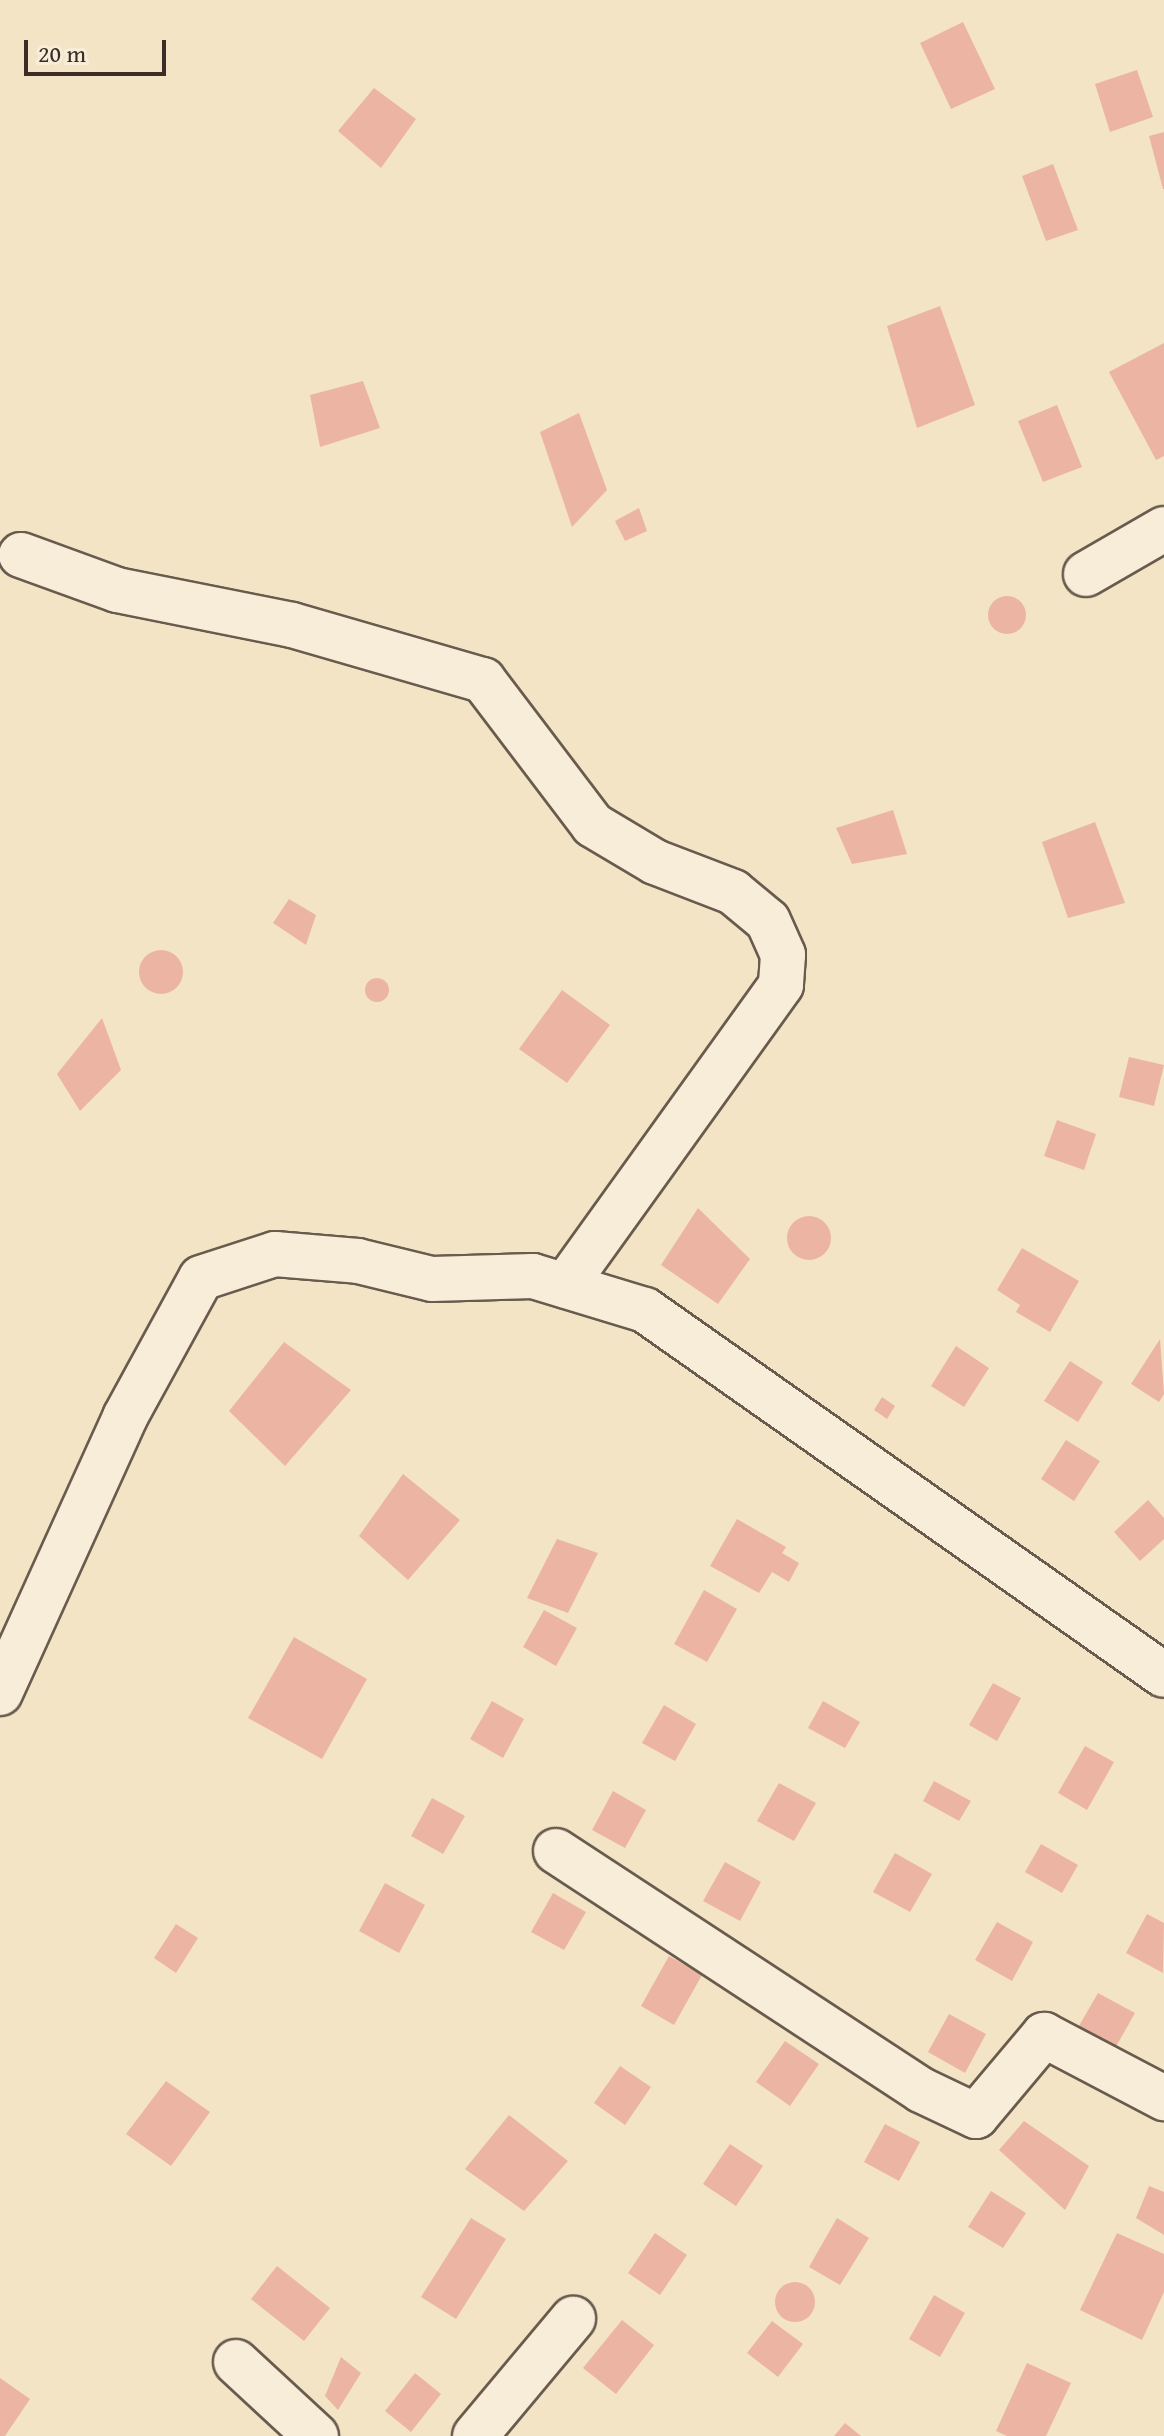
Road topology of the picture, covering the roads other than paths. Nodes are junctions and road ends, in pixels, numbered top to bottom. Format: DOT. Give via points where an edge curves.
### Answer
graph roads {
  1 [pos="1164,529"];
  2 [pos="21,555"];
  3 [pos="1086,574"];
  4 [pos="565,1286"];
  5 [pos="1164,1675"];
  6 [pos="0,1693"];
  7 [pos="556,1851"];
  8 [pos="1164,2098"];
  9 [pos="573,2319"];
  10 [pos="236,2362"];
  11 [pos="316,2436"];
  12 [pos="475,2436"];
  1 -- 3 [label="street"];
  2 -- 4 [label="street" via="117,590 292,625 483,680 593,825 655,862 733,892 768,921 783,955 781,985"];
  4 -- 5 [label="street" via="645,1310"];
  4 -- 6 [label="street" via="533,1276 432,1279 358,1261 275,1254 201,1278 125,1417"];
  7 -- 8 [label="street" via="921,2090 976,2116 1044,2035"];
  9 -- 12 [label="street"];
  10 -- 11 [label="street"];
}
